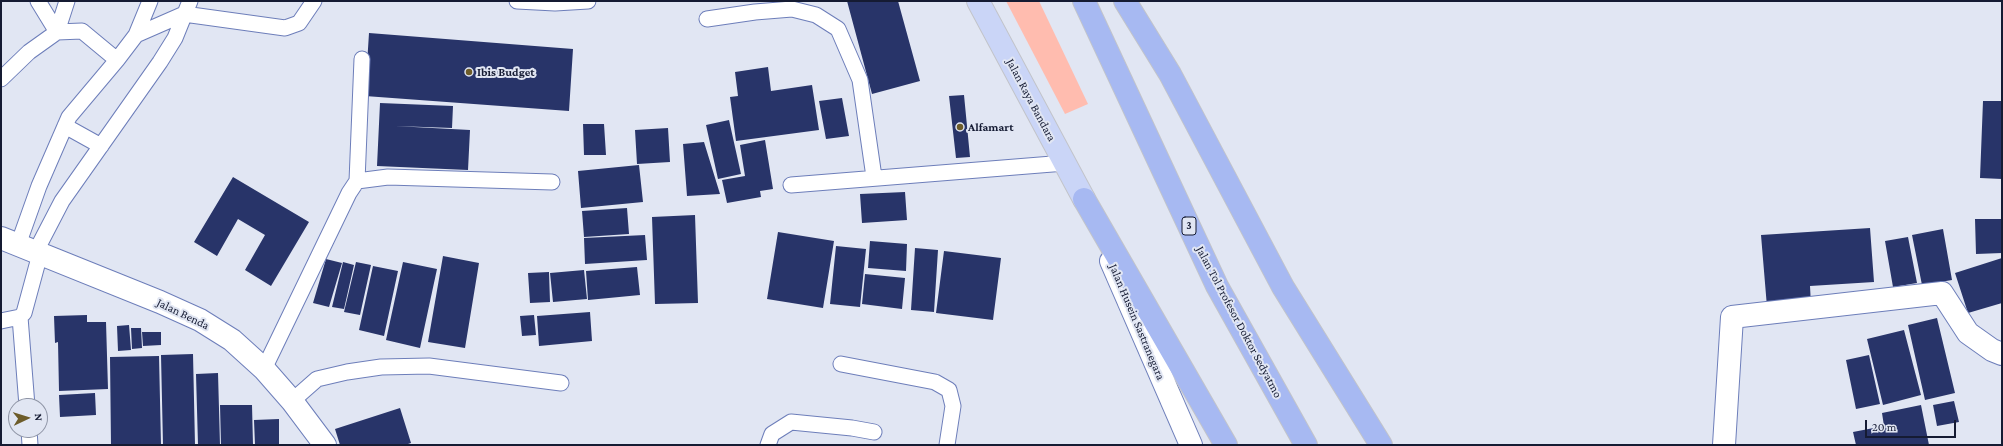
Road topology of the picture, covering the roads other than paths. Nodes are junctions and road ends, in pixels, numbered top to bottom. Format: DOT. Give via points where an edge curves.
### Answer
graph roads {
  1 [pos="38,1"];
  2 [pos="67,1"];
  3 [pos="150,1"];
  4 [pos="314,1"];
  5 [pos="518,1"];
  6 [pos="588,1"];
  7 [pos="978,1"];
  8 [pos="1084,1"];
  9 [pos="1125,1"];
  10 [pos="187,8"];
  11 [pos="707,19"];
  12 [pos="57,32"];
  13 [pos="136,35"];
  14 [pos="362,59"];
  15 [pos="117,60"];
  16 [pos="1,79"];
  17 [pos="65,126"];
  18 [pos="101,146"];
  19 [pos="1065,163"];
  20 [pos="874,177"];
  21 [pos="358,181"];
  22 [pos="552,182"];
  23 [pos="792,185"];
  24 [pos="1084,199"];
  25 [pos="24,247"];
  26 [pos="20,317"];
  27 [pos="1,322"];
  28 [pos="2002,354"];
  29 [pos="841,364"];
  30 [pos="264,370"];
  31 [pos="561,382"];
  32 [pos="26,398"];
  33 [pos="292,401"];
  34 [pos="874,432"];
  35 [pos="325,445"];
  36 [pos="768,445"];
  37 [pos="947,445"];
  38 [pos="1191,445"];
  39 [pos="1226,445"];
  40 [pos="1306,445"];
  41 [pos="1381,445"];
  42 [pos="1724,445"];
  1 -- 12 [label="lane"];
  2 -- 12 [label="lane"];
  3 -- 13 [label="lane"];
  4 -- 10 [label="lane" via="299,23 285,28"];
  5 -- 6 [label="lane"];
  7 -- 19 [label="main road, Jalan Raya Bandara"];
  8 -- 40 [label="highway, Jalan Tol Profesor Doktor Sedyatmo / 3" via="1217,286"];
  9 -- 41 [label="highway" via="1170,74 1283,287"];
  10 -- 13 [label="lane"];
  10 -- 18 [label="lane" via="175,38"];
  11 -- 20 [label="lane" via="792,9 816,15 838,29 860,80"];
  12 -- 15 [label="lane" via="82,31"];
  12 -- 16 [label="lane" via="29,52"];
  13 -- 15 [label="lane"];
  14 -- 21 [label="lane"];
  15 -- 17 [label="lane" via="69,117"];
  17 -- 18 [label="lane"];
  17 -- 25 [label="lane" via="39,186"];
  18 -- 25 [label="lane" via="62,201"];
  19 -- 20 [label="lane"];
  19 -- 24 [label="main road, Jalan Raya Bandara"];
  20 -- 23 [label="lane"];
  21 -- 22 [label="lane" via="388,177"];
  21 -- 30 [label="lane" via="349,193"];
  24 -- 38 [label="street, Jalan Husein Sastranegara"];
  24 -- 39 [label="highway"];
  25 -- 26 [label="lane" via="24,314"];
  25 -- 30 [label="street, Jalan Benda" via="200,320 232,340"];
  26 -- 27 [label="lane"];
  26 -- 32 [label="lane"];
  28 -- 42 [label="street" via="1968,333 1942,293 1732,317"];
  29 -- 37 [label="lane" via="935,382 949,390 953,406"];
  30 -- 33 [label="street, Jalan Benda"];
  31 -- 33 [label="lane" via="429,366 381,367 317,379"];
  33 -- 35 [label="street, Jalan Benda"];
  34 -- 36 [label="lane" via="791,422 772,434"];
}
